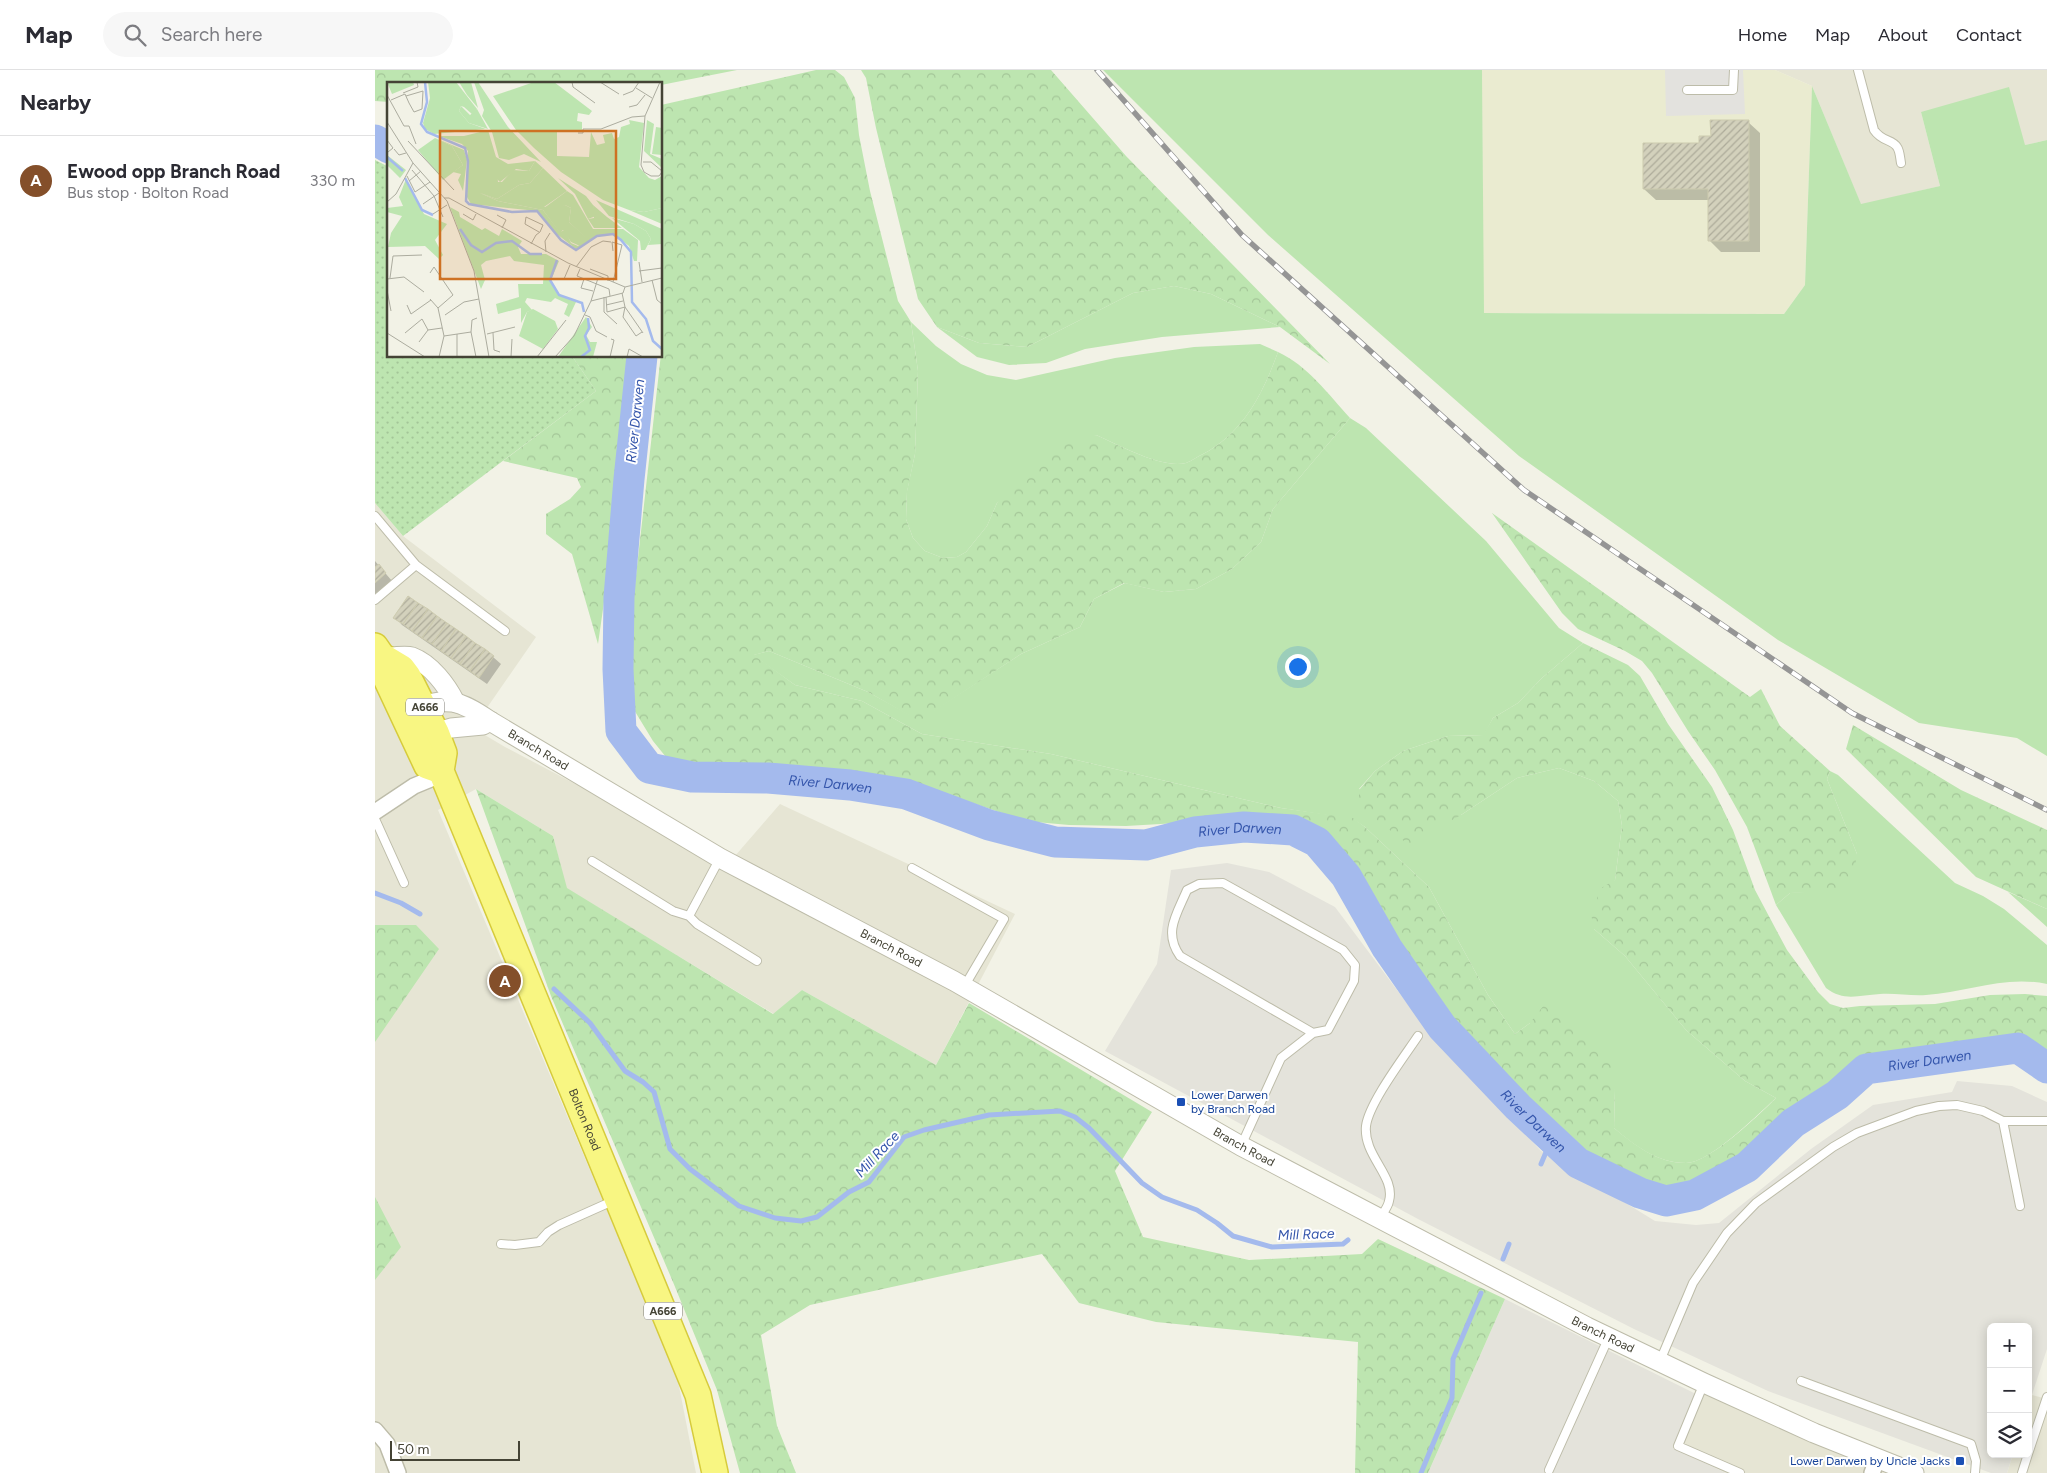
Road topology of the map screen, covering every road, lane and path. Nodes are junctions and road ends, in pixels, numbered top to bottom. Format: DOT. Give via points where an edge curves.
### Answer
graph roads {
  1 [pos="1734,70"];
  2 [pos="1859,70"];
  3 [pos="1687,90"];
  4 [pos="1901,163"];
  5 [pos="375,516"];
  6 [pos="415,565"];
  7 [pos="375,600"];
  8 [pos="505,631"];
  9 [pos="379,653"];
  10 [pos="455,702"];
  11 [pos="413,709"];
  12 [pos="490,721"];
  13 [pos="425,736"];
  14 [pos="442,773"];
  15 [pos="375,812"];
  16 [pos="375,819"];
  17 [pos="720,858"];
  18 [pos="592,860"];
  19 [pos="912,868"];
  20 [pos="404,883"];
  21 [pos="689,916"];
  22 [pos="757,961"];
  23 [pos="964,987"];
  24 [pos="1313,1033"];
  25 [pos="1417,1036"];
  26 [pos="2003,1121"];
  27 [pos="2047,1121"];
  28 [pos="1241,1146"];
  29 [pos="616,1200"];
  30 [pos="2020,1206"];
  31 [pos="1380,1218"];
  32 [pos="501,1244"];
  33 [pos="1609,1337"];
  34 [pos="1660,1362"];
  35 [pos="1801,1381"];
  36 [pos="1704,1384"];
  37 [pos="2047,1397"];
  38 [pos="375,1430"];
  39 [pos="2032,1442"];
  40 [pos="2027,1458"];
  41 [pos="1875,1466"];
  42 [pos="1549,1470"];
  43 [pos="398,1473"];
  44 [pos="715,1473"];
  45 [pos="1740,1473"];
  46 [pos="1914,1473"];
  47 [pos="1975,1473"];
  48 [pos="2022,1473"];
  1 -- 3 [label="lane" via="1733,90"];
  2 -- 4 [label="lane" via="1875,130 1880,138 1898,148"];
  5 -- 6 [label="lane"];
  6 -- 7 [label="lane"];
  6 -- 8 [label="lane"];
  9 -- 10 [label="street" via="412,657 439,677"];
  9 -- 11 [label="highway, Bolton Road / A666" via="383,672"];
  10 -- 11 [label="street, Branch Road" via="438,702"];
  10 -- 12 [label="street, Branch Road" via="465,704"];
  11 -- 13 [label="highway, Bolton Road / A666"];
  12 -- 13 [label="street"];
  12 -- 17 [label="street, Branch Road"];
  13 -- 14 [label="highway, Bolton Road / A666" via="444,753"];
  14 -- 15 [label="street" via="414,786"];
  14 -- 29 [label="highway, Bolton Road / A666"];
  16 -- 20 [label="lane"];
  17 -- 21 [label="lane"];
  17 -- 23 [label="street, Branch Road"];
  18 -- 21 [label="lane" via="673,911"];
  19 -- 23 [label="lane" via="1004,919"];
  21 -- 22 [label="lane"];
  23 -- 28 [label="street, Branch Road"];
  24 -- 24 [label="lane" via="1328,1030 1354,981 1355,965 1343,950 1223,883 1199,884 1187,890 1171,933 1173,946 1180,956"];
  24 -- 28 [label="lane" via="1281,1058"];
  25 -- 31 [label="lane" via="1369,1111 1366,1141 1389,1184 1390,1201"];
  26 -- 27 [label="lane"];
  26 -- 30 [label="lane"];
  26 -- 34 [label="lane" via="1983,1111 1957,1105 1939,1106 1857,1133 1833,1147 1756,1204 1727,1233 1693,1284"];
  28 -- 31 [label="street, Branch Road"];
  29 -- 32 [label="lane" via="559,1225 539,1242"];
  29 -- 44 [label="highway, Bolton Road / A666" via="698,1395"];
  31 -- 33 [label="street, Branch Road"];
  33 -- 34 [label="street, Branch Road"];
  33 -- 42 [label="lane"];
  34 -- 36 [label="street, Branch Road"];
  35 -- 47 [label="lane" via="1971,1444 1976,1461"];
  36 -- 41 [label="street, Branch Road"];
  36 -- 45 [label="lane" via="1678,1446"];
  37 -- 39 [label="lane"];
  38 -- 43 [label="street" via="387,1444"];
  40 -- 48 [label="lane"];
  41 -- 46 [label="street, Branch Road"];
}
